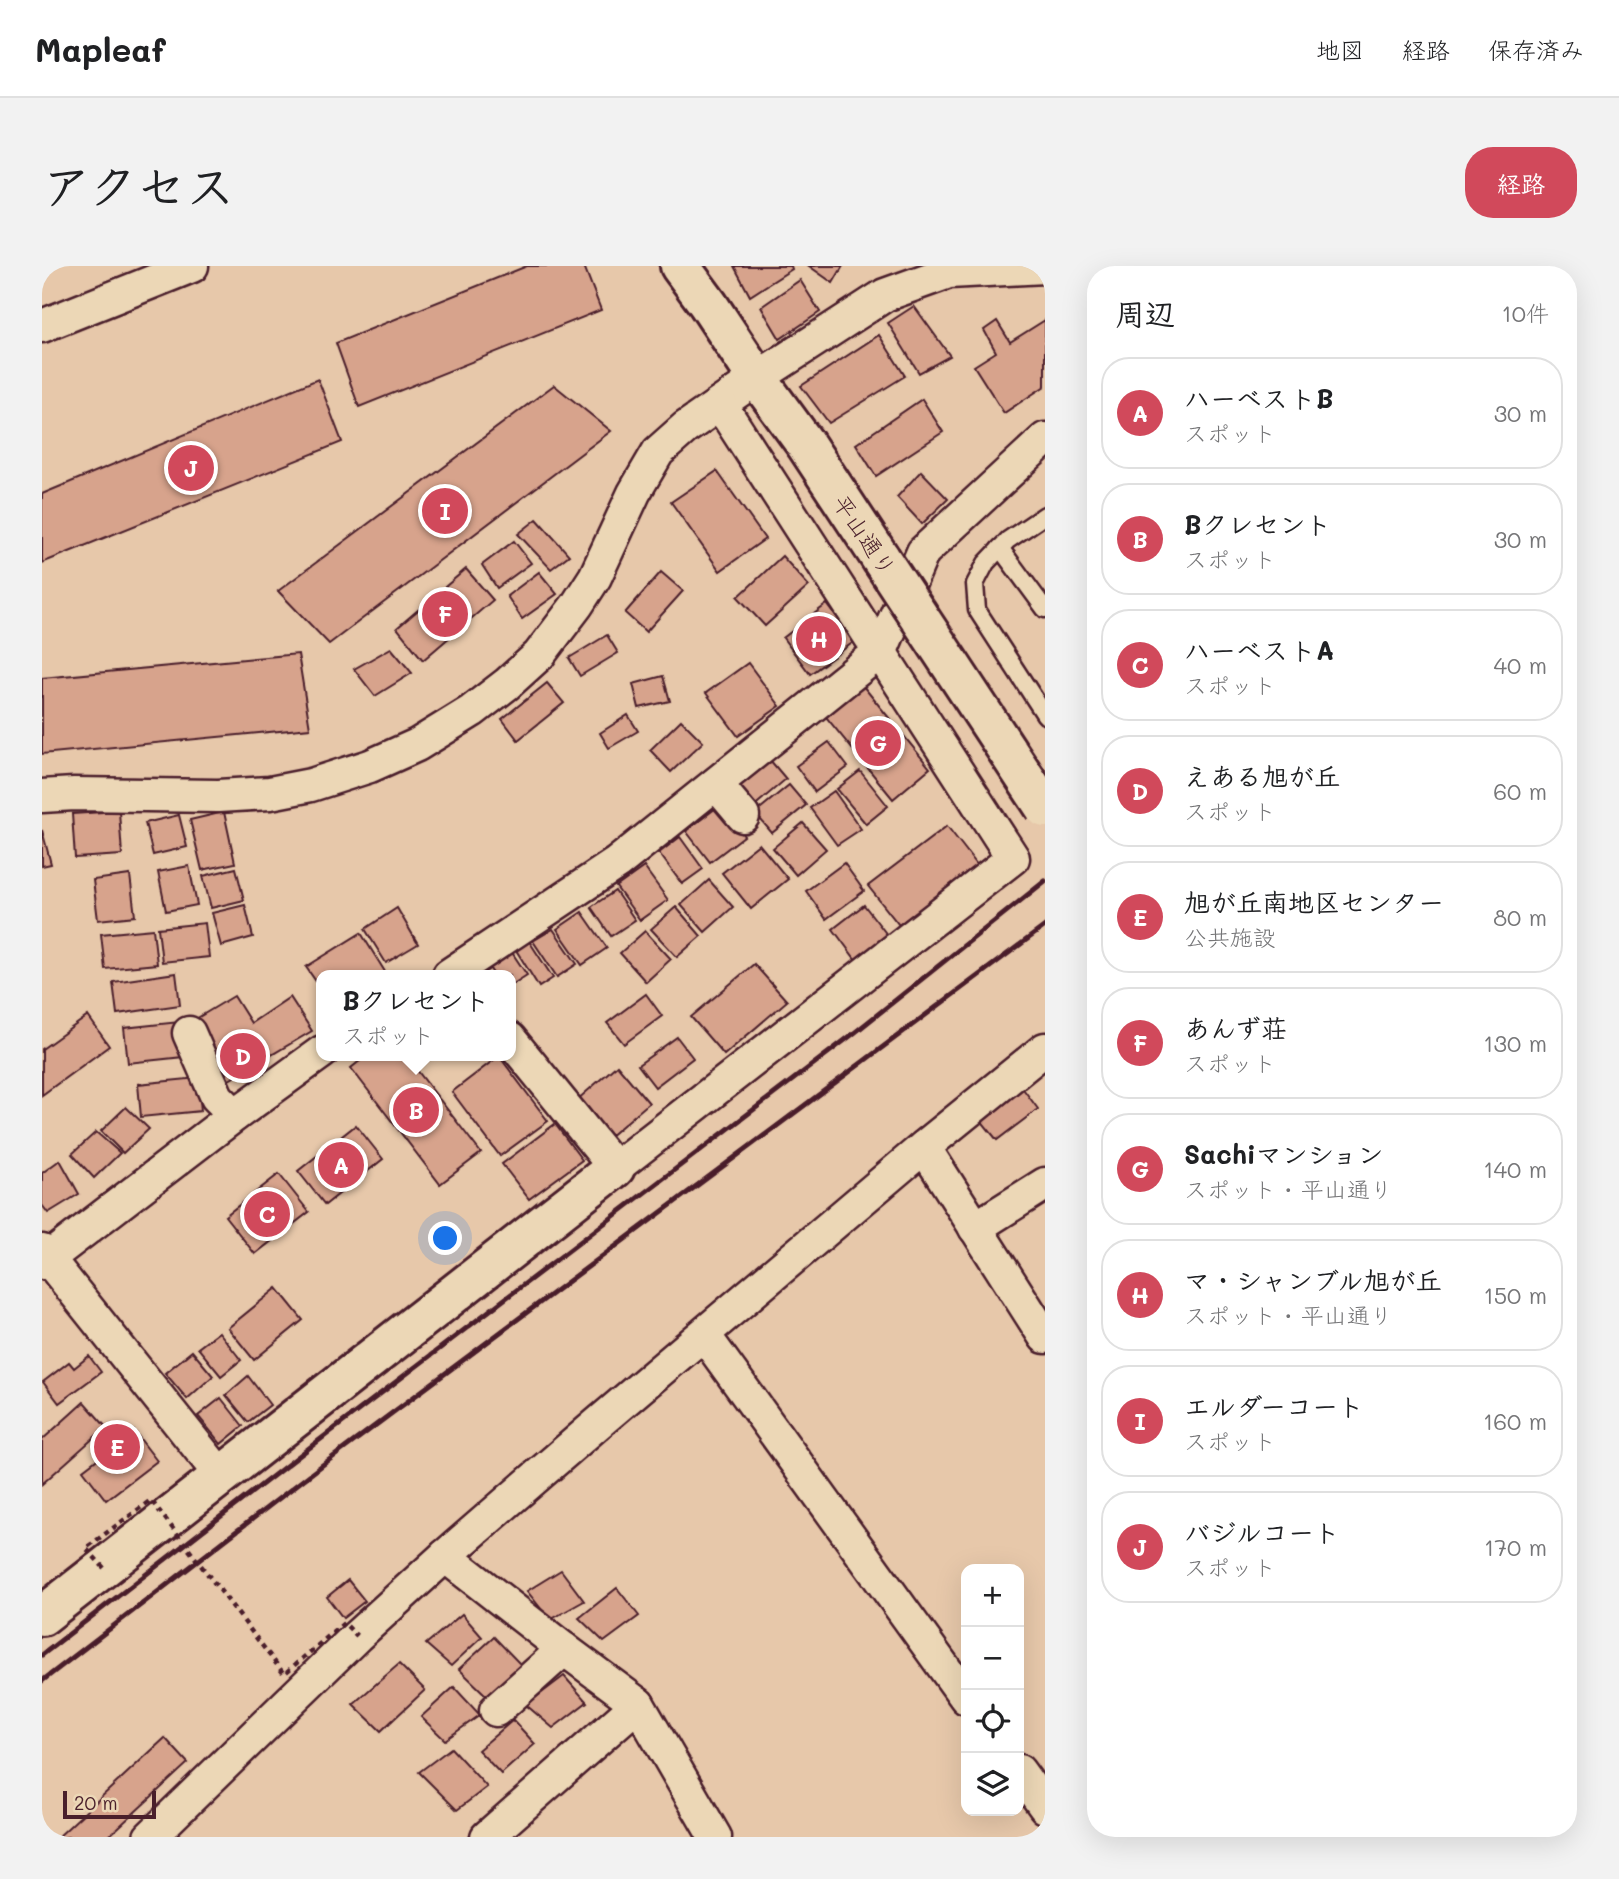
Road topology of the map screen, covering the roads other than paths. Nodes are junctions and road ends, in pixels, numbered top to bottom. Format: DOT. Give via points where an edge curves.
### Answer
graph roads {
  1 [pos="192,266"];
  2 [pos="680,266"];
  3 [pos="1045,267"];
  4 [pos="42,326"];
  5 [pos="757,378"];
  6 [pos="720,404"];
  7 [pos="1045,439"];
  8 [pos="1045,515"];
  9 [pos="1000,548"];
  10 [pos="1045,609"];
  11 [pos="881,651"];
  12 [pos="1045,715"];
  13 [pos="716,784"];
  14 [pos="42,796"];
  15 [pos="1045,808"];
  16 [pos="743,816"];
  17 [pos="461,970"];
  18 [pos="189,1033"];
  19 [pos="516,1046"];
  20 [pos="1045,1048"];
  21 [pos="316,1056"];
  22 [pos="235,1115"];
  23 [pos="924,1147"];
  24 [pos="615,1168"];
  25 [pos="1045,1184"];
  26 [pos="975,1228"];
  27 [pos="44,1257"];
  28 [pos="704,1335"];
  29 [pos="1045,1337"];
  30 [pos="222,1477"];
  31 [pos="445,1556"];
  32 [pos="42,1616"];
  33 [pos="564,1649"];
  34 [pos="961,1691"];
  35 [pos="638,1704"];
  36 [pos="496,1710"];
  37 [pos="1024,1777"];
  38 [pos="1045,1807"];
  39 [pos="150,1837"];
  40 [pos="486,1837"];
  41 [pos="715,1837"];
  1 -- 4 [label="street"];
  2 -- 5 [label="street, 平山通り"];
  3 -- 5 [label="street" via="949,272 885,295"];
  5 -- 6 [label="street"];
  5 -- 15 [label="street, 平山通り, bridge"];
  6 -- 11 [label="street"];
  6 -- 14 [label="street" via="658,452 595,577 539,655 472,711 417,745 334,778 271,793"];
  7 -- 11 [label="street" via="923,552"];
  8 -- 9 [label="lane"];
  9 -- 10 [label="lane"];
  9 -- 12 [label="lane" via="975,584 977,610"];
  11 -- 13 [label="street"];
  11 -- 24 [label="street" via="1013,858"];
  13 -- 16 [label="street"];
  13 -- 17 [label="street" via="618,863"];
  18 -- 22 [label="street" via="216,1097"];
  19 -- 24 [label="street"];
  20 -- 23 [label="street"];
  21 -- 22 [label="street"];
  22 -- 27 [label="street"];
  23 -- 26 [label="street"];
  23 -- 28 [label="street"];
  24 -- 30 [label="street"];
  25 -- 26 [label="street"];
  26 -- 29 [label="street"];
  27 -- 30 [label="street"];
  28 -- 31 [label="street"];
  28 -- 34 [label="street"];
  30 -- 32 [label="street"];
  31 -- 33 [label="street"];
  31 -- 39 [label="street"];
  33 -- 35 [label="street"];
  33 -- 36 [label="street"];
  35 -- 40 [label="street"];
  35 -- 41 [label="street"];
  37 -- 38 [label="street"];
}
